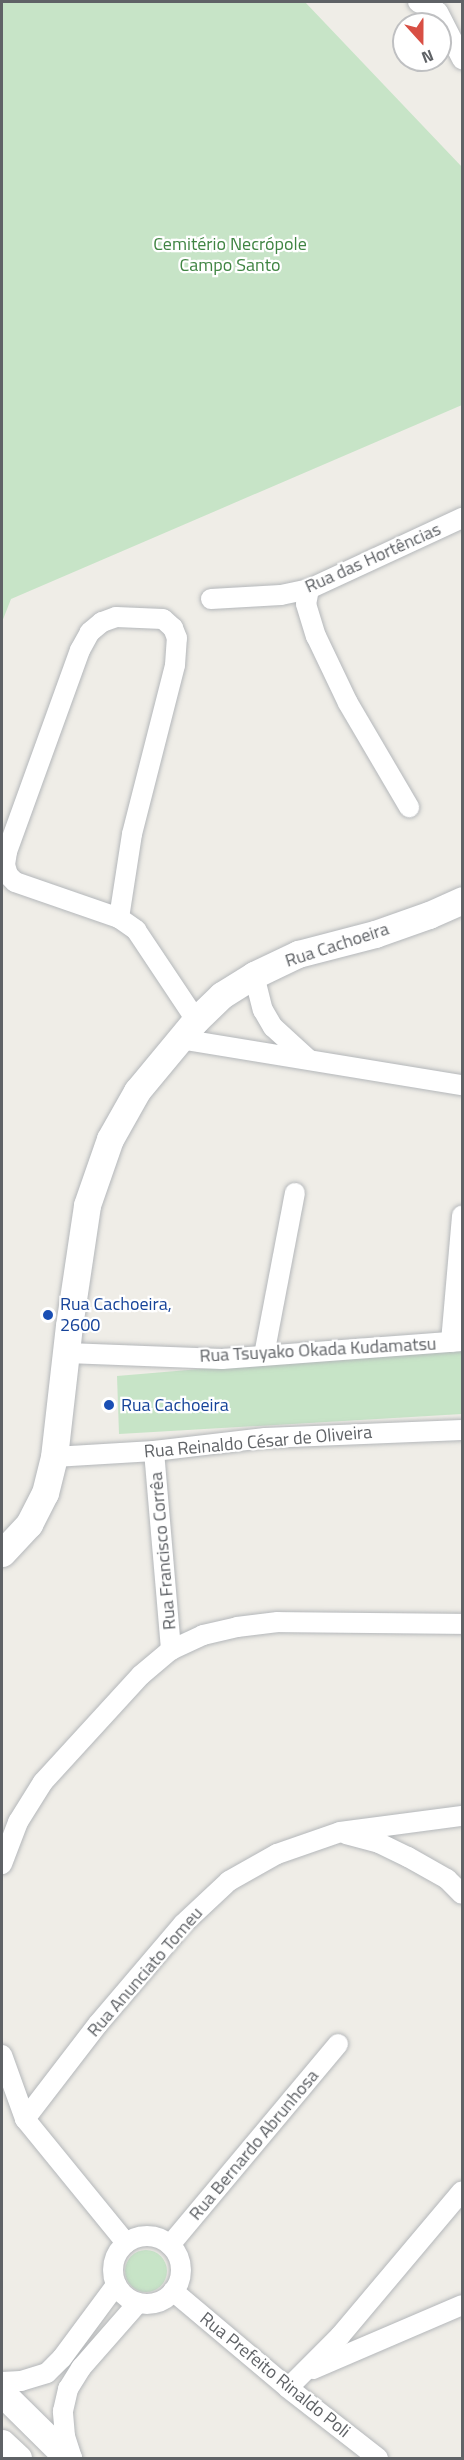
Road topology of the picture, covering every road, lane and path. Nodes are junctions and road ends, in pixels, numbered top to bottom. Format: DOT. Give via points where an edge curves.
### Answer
graph roads {
  1 [pos="417,2"];
  2 [pos="440,7"];
  3 [pos="462,59"];
  4 [pos="462,518"];
  5 [pos="309,589"];
  6 [pos="211,599"];
  7 [pos="409,807"];
  8 [pos="462,900"];
  9 [pos="119,918"];
  10 [pos="254,975"];
  11 [pos="188,1030"];
  12 [pos="310,1060"];
  13 [pos="462,1085"];
  14 [pos="295,1192"];
  15 [pos="462,1215"];
  16 [pos="457,1341"];
  17 [pos="67,1353"];
  18 [pos="264,1355"];
  19 [pos="462,1430"];
  20 [pos="154,1451"];
  21 [pos="54,1458"];
  22 [pos="2,1553"];
  23 [pos="462,1624"];
  24 [pos="171,1650"];
  25 [pos="462,1816"];
  26 [pos="340,1832"];
  27 [pos="2,1864"];
  28 [pos="462,1894"];
  29 [pos="338,2044"];
  30 [pos="2,2055"];
  31 [pos="25,2119"];
  32 [pos="462,2191"];
  33 [pos="126,2243"];
  34 [pos="170,2245"];
  35 [pos="116,2284"];
  36 [pos="173,2291"];
  37 [pos="138,2303"];
  38 [pos="462,2306"];
  39 [pos="305,2372"];
  40 [pos="2,2382"];
  41 [pos="288,2388"];
  42 [pos="2,2393"];
  43 [pos="2,2443"];
  44 [pos="18,2458"];
  45 [pos="70,2458"];
  46 [pos="378,2458"];
  1 -- 2 [label="street"];
  2 -- 3 [label="street"];
  4 -- 5 [label="street, Rua das Hortências"];
  5 -- 6 [label="street, Rua das Hortências"];
  5 -- 7 [label="street" via="306,604 316,636 348,703"];
  8 -- 10 [label="main road, Rua Cachoeira" via="375,934 298,954"];
  9 -- 9 [label="street" via="15,882 5,865 80,650 90,632 116,617 163,619 177,638 175,665 132,834"];
  9 -- 11 [label="street" via="136,930"];
  10 -- 11 [label="main road, Rua Cachoeira" via="222,995"];
  10 -- 12 [label="street" via="263,1010 273,1027"];
  11 -- 12 [label="street"];
  11 -- 17 [label="main road, Rua Cachoeira" via="137,1091 110,1139 87,1205"];
  12 -- 13 [label="street"];
  14 -- 18 [label="street"];
  15 -- 16 [label="street"];
  16 -- 18 [label="street, Rua Tsuyako Okada Kudamatsu"];
  17 -- 18 [label="street, Rua Tsuyako Okada Kudamatsu" via="222,1359"];
  17 -- 21 [label="main road, Rua Cachoeira"];
  19 -- 20 [label="street, Rua Reinaldo César de Oliveira" via="265,1438"];
  20 -- 21 [label="street, Rua Reinaldo César de Oliveira"];
  20 -- 24 [label="street, Rua Francisco Corrêa"];
  21 -- 22 [label="main road, Rua Cachoeira" via="45,1493 29,1524"];
  23 -- 24 [label="street" via="278,1622 203,1635"];
  24 -- 27 [label="street" via="141,1675 43,1782 18,1822"];
  25 -- 26 [label="street, Rua Anunciato Tomeu"];
  26 -- 28 [label="street" via="379,1843 408,1857 447,1879"];
  26 -- 31 [label="street, Rua Anunciato Tomeu" via="277,1854 229,1881 183,1924 98,2024"];
  29 -- 34 [label="street, Rua Bernardo Abrunhosa"];
  30 -- 31 [label="street"];
  31 -- 33 [label="street"];
  32 -- 39 [label="street"];
  33 -- 34 [label="street" via="144,2236"];
  33 -- 35 [label="street" via="113,2262"];
  34 -- 36 [label="street" via="180,2262"];
  35 -- 37 [label="street" via="121,2293"];
  35 -- 40 [label="street" via="47,2373"];
  36 -- 37 [label="street" via="157,2302"];
  36 -- 41 [label="street, Rua Prefeito Rinaldo Poli"];
  37 -- 45 [label="street" via="81,2368 68,2389 63,2411"];
  38 -- 39 [label="street"];
  39 -- 41 [label="street"];
  41 -- 46 [label="street, Rua Prefeito Rinaldo Poli"];
  42 -- 45 [label="main road"];
  43 -- 44 [label="main road"];
}
